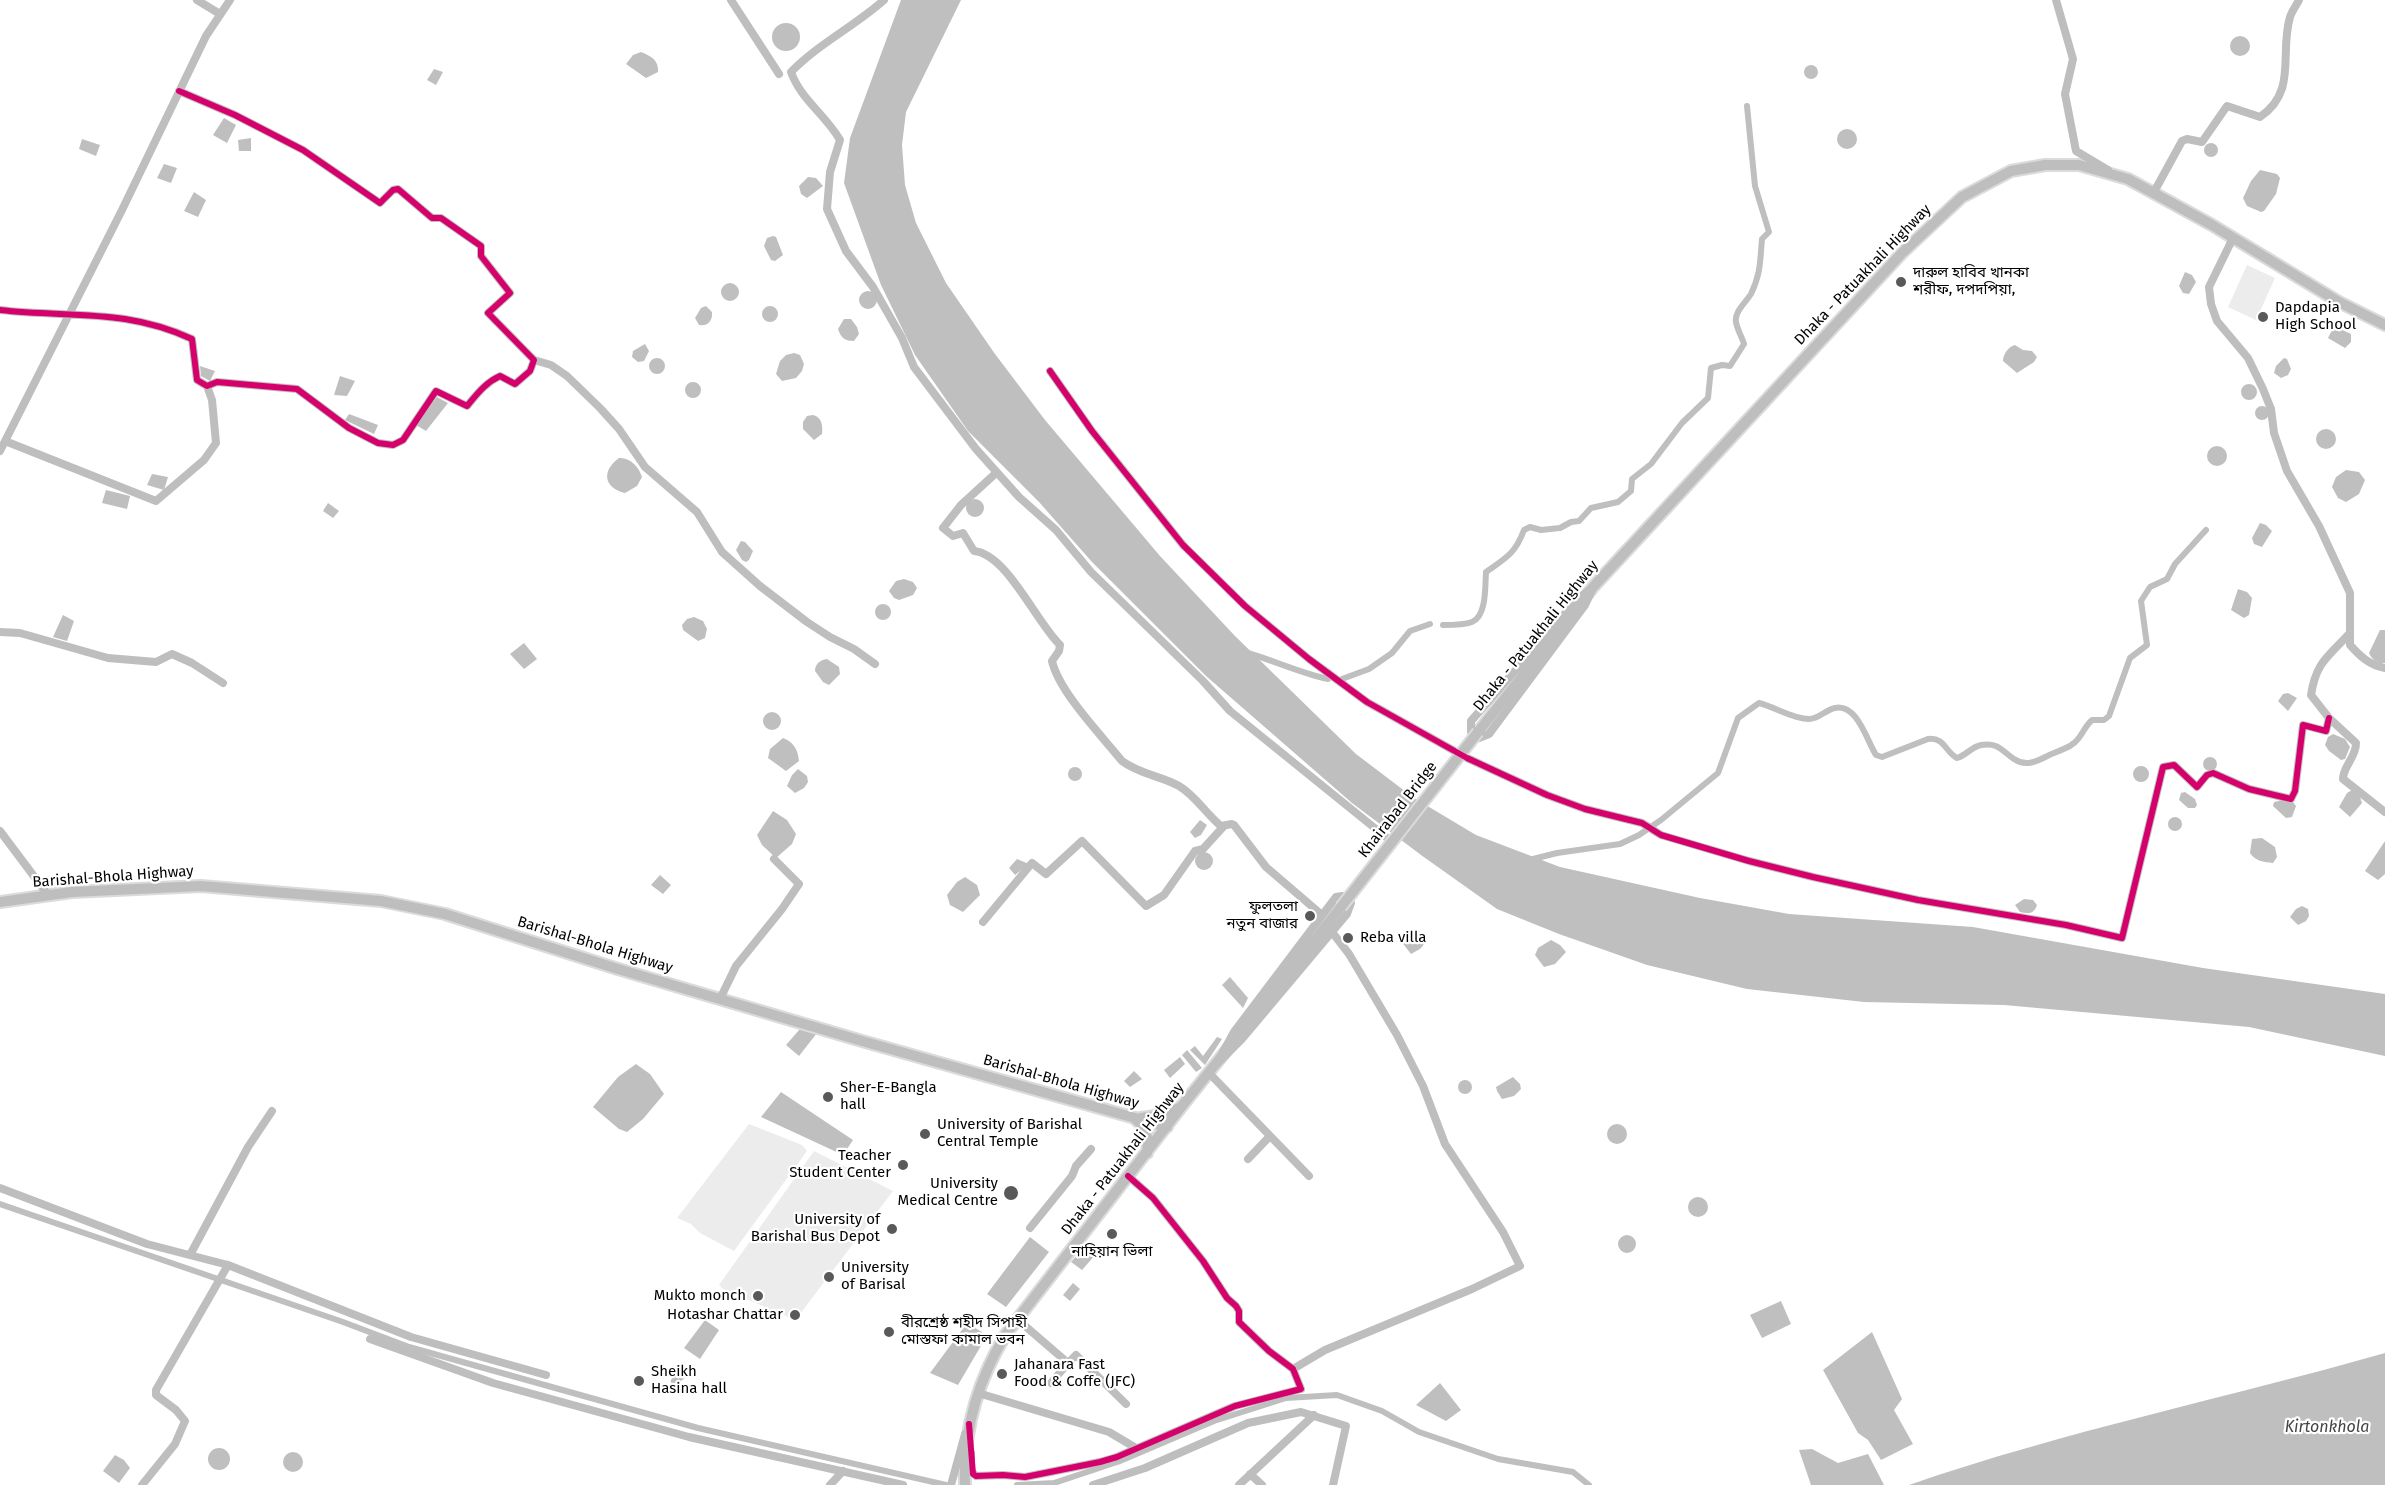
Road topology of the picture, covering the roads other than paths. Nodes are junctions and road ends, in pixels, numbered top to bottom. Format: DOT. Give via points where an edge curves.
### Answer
graph roads {
  1 [pos="197,0"];
  2 [pos="230,0"];
  3 [pos="731,0"];
  4 [pos="884,0"];
  5 [pos="2056,0"];
  6 [pos="2299,0"];
  7 [pos="220,14"];
  8 [pos="779,74"];
  9 [pos="179,91"];
  10 [pos="2115,174"];
  11 [pos="2154,192"];
  12 [pos="2233,238"];
  13 [pos="0,310"];
  14 [pos="69,315"];
  15 [pos="2385,325"];
  16 [pos="534,360"];
  17 [pos="1050,371"];
  18 [pos="207,386"];
  19 [pos="5,441"];
  20 [pos="0,451"];
  21 [pos="996,473"];
  22 [pos="1594,586"];
  23 [pos="0,632"];
  24 [pos="2349,634"];
  25 [pos="875,664"];
  26 [pos="2385,668"];
  27 [pos="223,683"];
  28 [pos="2329,718"];
  29 [pos="1478,732"];
  30 [pos="2385,812"];
  31 [pos="1223,827"];
  32 [pos="0,831"];
  33 [pos="1388,838"];
  34 [pos="774,859"];
  35 [pos="48,894"];
  36 [pos="0,902"];
  37 [pos="1341,907"];
  38 [pos="1323,915"];
  39 [pos="983,922"];
  40 [pos="1332,932"];
  41 [pos="720,999"];
  42 [pos="1213,1069"];
  43 [pos="1182,1107"];
  44 [pos="272,1111"];
  45 [pos="1135,1119"];
  46 [pos="1167,1127"];
  47 [pos="1270,1136"];
  48 [pos="1091,1149"];
  49 [pos="1147,1153"];
  50 [pos="1248,1158"];
  51 [pos="1128,1176"];
  52 [pos="1309,1176"];
  53 [pos="0,1188"];
  54 [pos="1030,1228"];
  55 [pos="190,1255"];
  56 [pos="227,1269"];
  57 [pos="1017,1319"];
  58 [pos="370,1339"];
  59 [pos="1068,1363"];
  60 [pos="1293,1369"];
  61 [pos="688,1370"];
  62 [pos="546,1375"];
  63 [pos="675,1381"];
  64 [pos="1051,1383"];
  65 [pos="978,1393"];
  66 [pos="1126,1404"];
  67 [pos="1314,1415"];
  68 [pos="969,1424"];
  69 [pos="1136,1448"];
  70 [pos="843,1471"];
  71 [pos="1250,1474"];
  72 [pos="951,1483"];
  73 [pos="142,1485"];
  74 [pos="830,1485"];
  75 [pos="903,1485"];
  76 [pos="965,1485"];
  77 [pos="1093,1485"];
  78 [pos="1239,1485"];
  79 [pos="1262,1485"];
  80 [pos="1333,1485"];
  1 -- 7 [label="street"];
  2 -- 7 [label="street"];
  3 -- 8 [label="street"];
  4 -- 21 [label="street" via="791,72 807,101 840,140 830,172 827,209 846,251 873,287 914,367"];
  5 -- 10 [label="street" via="2073,58 2065,94 2076,151"];
  6 -- 11 [label="street" via="2290,17 2279,98 2260,117 2228,106 2202,142 2184,139"];
  7 -- 9 [label="street"];
  9 -- 14 [label="street"];
  9 -- 16 [label="street" via="303,150 380,203 398,189 432,218 441,218 482,246 481,256 510,293 488,313"];
  10 -- 11 [label="highway, Dhaka - Patuakhali Highway"];
  10 -- 22 [label="highway, Dhaka - Patuakhali Highway" via="2079,165 2045,165 2011,171 1962,197 1902,253"];
  11 -- 12 [label="highway, Dhaka - Patuakhali Highway"];
  12 -- 15 [label="highway, Dhaka - Patuakhali Highway"];
  12 -- 24 [label="street" via="2209,287 2211,304 2217,321 2248,358 2263,389 2287,471 2315,517 2350,593"];
  13 -- 14 [label="street"];
  14 -- 18 [label="street" via="110,315 147,322 192,339 196,380"];
  14 -- 19 [label="street"];
  16 -- 18 [label="street" via="530,370 515,384 500,376 477,392 467,406 436,391 403,440 393,445 378,443 349,428 297,389 217,382"];
  16 -- 25 [label="street" via="567,376 600,408 645,467 697,512 722,552 760,586 807,622"];
  17 -- 28 [label="street" via="1092,431 1184,544 1245,606 1367,702 1467,758 1547,795 1642,823 1661,835 1813,877 2122,938 2163,767 2174,765 2197,787 2213,773 2249,789 2291,799 2303,725 2326,731"];
  18 -- 19 [label="street" via="216,443 204,460 156,501"];
  19 -- 20 [label="street"];
  21 -- 31 [label="street" via="943,528 953,536 963,533 974,551 987,554 1021,591 1060,645 1053,668 1072,699 1122,761 1179,786"];
  21 -- 33 [label="street" via="1230,711"];
  22 -- 22 [label="street" via="1585,605 1489,734 1479,738 1471,732 1471,721 1578,599"];
  22 -- 29 [label="highway, Dhaka - Patuakhali Highway"];
  23 -- 27 [label="street" via="20,633 108,658 156,662 172,654"];
  24 -- 26 [label="street" via="2350,645 2362,658"];
  24 -- 28 [label="street" via="2328,653 2313,678 2311,695"];
  28 -- 30 [label="street" via="2356,743 2356,752 2343,779"];
  29 -- 37 [label="highway, Khairabad Bridge, bridge"];
  31 -- 38 [label="street" via="1234,825 1266,867"];
  31 -- 39 [label="street" via="1203,849 1195,851 1164,895 1146,906 1082,841 1046,874 1032,863"];
  32 -- 35 [label="street"];
  34 -- 41 [label="street" via="799,884 735,966"];
  35 -- 36 [label="highway, Barishal-Bhola Highway"];
  35 -- 41 [label="highway, Barishal-Bhola Highway" via="201,886 381,901 445,914"];
  37 -- 42 [label="highway, Dhaka - Patuakhali Highway"];
  38 -- 40 [label="street" via="1336,897 1342,896 1351,903"];
  38 -- 42 [label="street" via="1234,1032"];
  40 -- 42 [label="street"];
  40 -- 60 [label="street" via="1350,954 1397,1035 1423,1086 1444,1144 1503,1232 1520,1266 1325,1350"];
  41 -- 45 [label="highway, Barishal-Bhola Highway"];
  42 -- 43 [label="highway, Dhaka - Patuakhali Highway"];
  42 -- 47 [label="street"];
  43 -- 45 [label="highway" via="1163,1115"];
  43 -- 46 [label="highway, Dhaka - Patuakhali Highway"];
  44 -- 55 [label="street" via="248,1147"];
  45 -- 46 [label="highway, Barishal-Bhola Highway"];
  45 -- 49 [label="highway" via="1145,1129"];
  46 -- 49 [label="highway, Dhaka - Patuakhali Highway"];
  47 -- 50 [label="street"];
  47 -- 52 [label="street"];
  48 -- 54 [label="street"];
  49 -- 51 [label="highway, Dhaka - Patuakhali Highway"];
  51 -- 57 [label="highway, Dhaka - Patuakhali Highway"];
  51 -- 60 [label="street" via="1153,1198 1203,1261 1239,1311 1239,1322"];
  53 -- 55 [label="street" via="147,1244"];
  55 -- 56 [label="street"];
  56 -- 62 [label="street" via="411,1337"];
  56 -- 73 [label="street" via="156,1390 156,1395 185,1421 175,1444"];
  57 -- 59 [label="street"];
  57 -- 65 [label="highway, Dhaka - Patuakhali Highway" via="996,1350"];
  58 -- 70 [label="street" via="493,1383 697,1439"];
  59 -- 64 [label="street"];
  59 -- 66 [label="street" via="1076,1355"];
  60 -- 69 [label="street" via="1301,1389 1235,1406"];
  61 -- 63 [label="street"];
  65 -- 68 [label="highway, Dhaka - Patuakhali Highway"];
  65 -- 69 [label="street" via="1110,1432"];
  67 -- 71 [label="street"];
  67 -- 77 [label="street" via="1301,1413 1248,1423 1145,1468"];
  67 -- 80 [label="street" via="1346,1426"];
  68 -- 69 [label="street" via="971,1472 976,1476 1025,1477 1100,1462"];
  68 -- 72 [label="street"];
  68 -- 76 [label="highway, Dhaka - Patuakhali Highway"];
  70 -- 74 [label="street"];
  70 -- 75 [label="street"];
  71 -- 78 [label="street"];
  71 -- 79 [label="street"];
}
